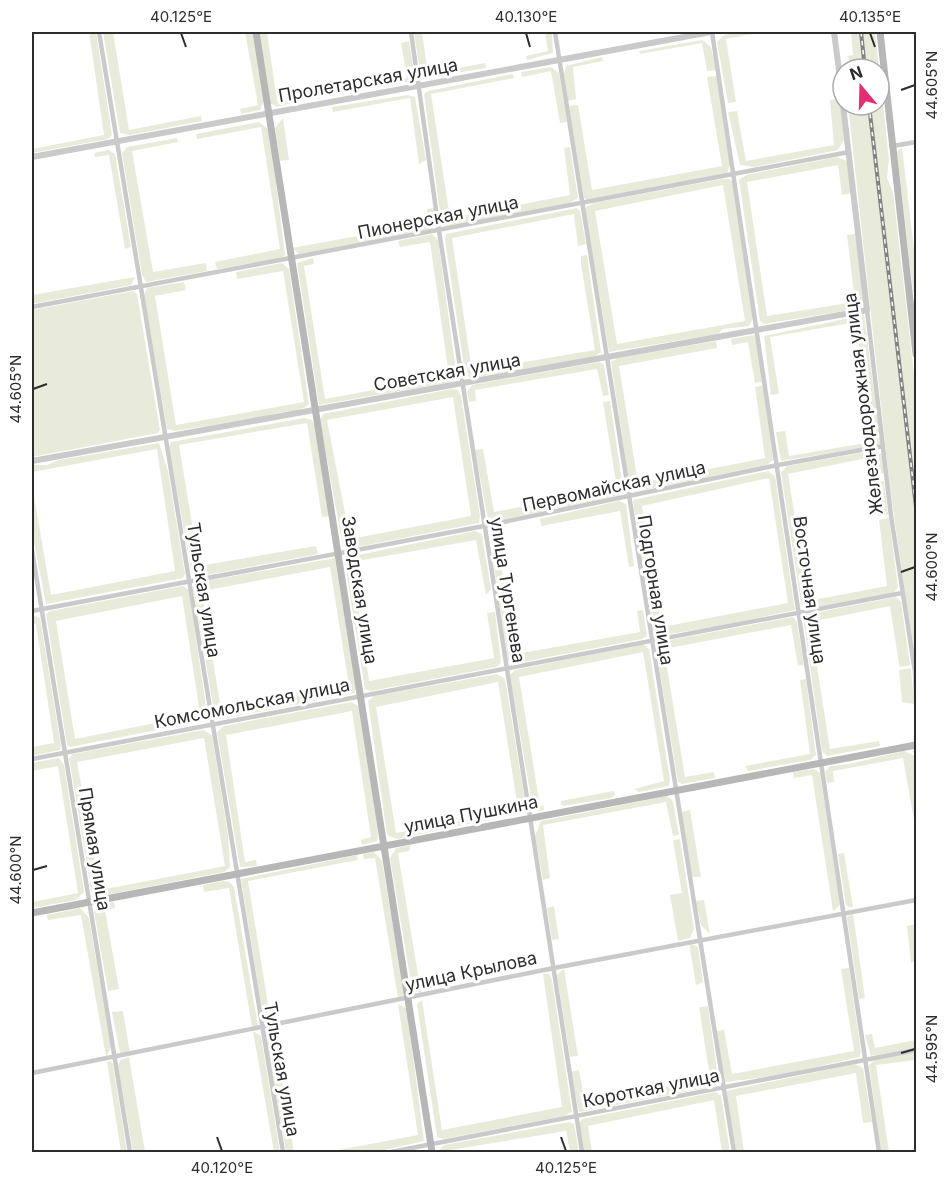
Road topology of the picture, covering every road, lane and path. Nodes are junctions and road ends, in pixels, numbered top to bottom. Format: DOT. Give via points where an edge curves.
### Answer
graph roads {
  1 [pos="99,32"];
  2 [pos="256,32"];
  3 [pos="411,32"];
  4 [pos="555,32"];
  5 [pos="712,32"];
  6 [pos="834,32"];
  7 [pos="880,32"];
  8 [pos="837,57"];
  9 [pos="559,60"];
  10 [pos="419,86"];
  11 [pos="269,113"];
  12 [pos="845,117"];
  13 [pos="117,141"];
  14 [pos="916,142"];
  15 [pos="893,146"];
  16 [pos="849,152"];
  17 [pos="32,157"];
  18 [pos="735,174"];
  19 [pos="582,203"];
  20 [pos="439,231"];
  21 [pos="292,259"];
  22 [pos="140,286"];
  23 [pos="914,302"];
  24 [pos="32,307"];
  25 [pos="867,310"];
  26 [pos="758,331"];
  27 [pos="916,354"];
  28 [pos="605,358"];
  29 [pos="463,384"];
  30 [pos="316,411"];
  31 [pos="165,437"];
  32 [pos="883,446"];
  33 [pos="32,461"];
  34 [pos="778,465"];
  35 [pos="627,497"];
  36 [pos="484,526"];
  37 [pos="32,550"];
  38 [pos="339,552"];
  39 [pos="188,581"];
  40 [pos="902,593"];
  41 [pos="42,609"];
  42 [pos="32,611"];
  43 [pos="800,613"];
  44 [pos="651,641"];
  45 [pos="507,668"];
  46 [pos="362,696"];
  47 [pos="916,700"];
  48 [pos="212,725"];
  49 [pos="916,736"];
  50 [pos="916,748"];
  51 [pos="65,753"];
  52 [pos="32,759"];
  53 [pos="822,762"];
  54 [pos="675,790"];
  55 [pos="530,818"];
  56 [pos="384,846"];
  57 [pos="236,874"];
  58 [pos="916,900"];
  59 [pos="90,901"];
  60 [pos="32,912"];
  61 [pos="843,912"];
  62 [pos="699,940"];
  63 [pos="554,968"];
  64 [pos="409,998"];
  65 [pos="261,1027"];
  66 [pos="916,1050"];
  67 [pos="114,1057"];
  68 [pos="865,1061"];
  69 [pos="32,1073"];
  70 [pos="723,1087"];
  71 [pos="576,1117"];
  72 [pos="432,1148"];
  73 [pos="130,1152"];
  74 [pos="283,1152"];
  75 [pos="391,1152"];
  76 [pos="582,1152"];
  77 [pos="734,1152"];
  78 [pos="879,1152"];
  1 -- 13 [label="street, Тульская улица"];
  2 -- 11 [label="main road, Заводская улица"];
  3 -- 10 [label="street, улица Тургенева"];
  4 -- 9 [label="street, Подгорная улица"];
  5 -- 9 [label="street, Пролетарская улица"];
  5 -- 18 [label="street, Восточная улица"];
  6 -- 8 [label="street, Железнодорожная улица"];
  7 -- 15 [label="main road"];
  9 -- 10 [label="street, Пролетарская улица"];
  9 -- 19 [label="street, Подгорная улица"];
  10 -- 11 [label="street, Пролетарская улица"];
  10 -- 20 [label="street, улица Тургенева"];
  11 -- 13 [label="street, Пролетарская улица"];
  11 -- 21 [label="main road, Заводская улица"];
  12 -- 16 [label="street, Железнодорожная улица"];
  13 -- 17 [label="street, Пролетарская улица"];
  13 -- 22 [label="street, Тульская улица"];
  14 -- 15 [label="street"];
  15 -- 23 [label="main road"];
  16 -- 18 [label="street, Пионерская улица"];
  16 -- 25 [label="street, Железнодорожная улица"];
  18 -- 19 [label="street, Пионерская улица"];
  18 -- 26 [label="street, Восточная улица"];
  19 -- 20 [label="street, Пионерская улица"];
  19 -- 28 [label="street, Подгорная улица"];
  20 -- 21 [label="street, Пионерская улица"];
  20 -- 29 [label="street, улица Тургенева"];
  21 -- 22 [label="street, Пионерская улица"];
  21 -- 30 [label="main road, Заводская улица"];
  22 -- 24 [label="street, Пионерская улица"];
  22 -- 31 [label="street, Тульская улица"];
  23 -- 27 [label="main road"];
  25 -- 26 [label="street, Советская улица"];
  25 -- 32 [label="street, Железнодорожная улица"];
  26 -- 28 [label="street, Советская улица"];
  26 -- 34 [label="street, Восточная улица"];
  28 -- 29 [label="street, Советская улица"];
  28 -- 35 [label="street, Подгорная улица"];
  29 -- 30 [label="street, Советская улица"];
  29 -- 36 [label="street, улица Тургенева"];
  30 -- 31 [label="street, Советская улица"];
  30 -- 38 [label="main road, Заводская улица"];
  31 -- 33 [label="street, Советская улица"];
  31 -- 39 [label="street, Тульская улица"];
  32 -- 34 [label="street, Первомайская улица"];
  32 -- 40 [label="street, Железнодорожная улица"];
  34 -- 35 [label="street, Первомайская улица"];
  34 -- 43 [label="street, Восточная улица"];
  35 -- 36 [label="street, Первомайская улица"];
  35 -- 44 [label="street, Подгорная улица"];
  36 -- 38 [label="street, Первомайская улица"];
  36 -- 45 [label="street, улица Тургенева"];
  37 -- 41 [label="street, Прямая улица"];
  38 -- 39 [label="street, Первомайская улица"];
  38 -- 46 [label="main road, Заводская улица"];
  39 -- 41 [label="street, Первомайская улица"];
  39 -- 48 [label="street, Тульская улица"];
  40 -- 43 [label="street, Комсомольская улица"];
  40 -- 47 [label="street, Железнодорожная улица"];
  41 -- 42 [label="street, Первомайская улица"];
  41 -- 51 [label="street, Прямая улица"];
  43 -- 44 [label="street, Комсомольская улица"];
  43 -- 53 [label="street, Восточная улица"];
  44 -- 45 [label="street, Комсомольская улица"];
  44 -- 54 [label="street, Подгорная улица"];
  45 -- 46 [label="street, Комсомольская улица"];
  45 -- 55 [label="street, улица Тургенева"];
  46 -- 48 [label="street, Комсомольская улица"];
  46 -- 56 [label="main road, Заводская улица"];
  48 -- 51 [label="street, Комсомольская улица"];
  48 -- 57 [label="street, Тульская улица"];
  49 -- 50 [label="street"];
  50 -- 53 [label="main road, улица Пушкина"];
  51 -- 52 [label="street, Комсомольская улица"];
  51 -- 59 [label="street, Прямая улица"];
  53 -- 54 [label="main road, улица Пушкина"];
  53 -- 61 [label="street, Восточная улица"];
  54 -- 55 [label="main road, улица Пушкина"];
  54 -- 62 [label="street, Подгорная улица"];
  55 -- 56 [label="main road, улица Пушкина"];
  55 -- 63 [label="street, улица Тургенева"];
  56 -- 57 [label="main road, улица Пушкина"];
  56 -- 64 [label="main road, Заводская улица"];
  57 -- 59 [label="main road, улица Пушкина"];
  57 -- 65 [label="street, Тульская улица"];
  58 -- 61 [label="street, улица Крылова"];
  59 -- 60 [label="main road, улица Пушкина"];
  59 -- 67 [label="street, Прямая улица"];
  61 -- 62 [label="street, улица Крылова"];
  61 -- 68 [label="street, Восточная улица"];
  62 -- 63 [label="street, улица Крылова"];
  62 -- 70 [label="street, Подгорная улица"];
  63 -- 64 [label="street, улица Крылова"];
  63 -- 71 [label="street, улица Тургенева"];
  64 -- 65 [label="street, улица Крылова"];
  64 -- 72 [label="main road, Заводская улица"];
  65 -- 67 [label="street, улица Крылова"];
  65 -- 74 [label="street, Тульская улица"];
  66 -- 68 [label="street, Короткая улица"];
  67 -- 69 [label="street, улица Крылова"];
  67 -- 73 [label="street, Прямая улица"];
  68 -- 70 [label="street, Короткая улица"];
  68 -- 78 [label="street, Восточная улица"];
  70 -- 71 [label="street, Короткая улица"];
  70 -- 77 [label="street, Подгорная улица"];
  71 -- 72 [label="street, Короткая улица"];
  71 -- 76 [label="street, улица Тургенева"];
  72 -- 75 [label="street, Короткая улица"];
}
